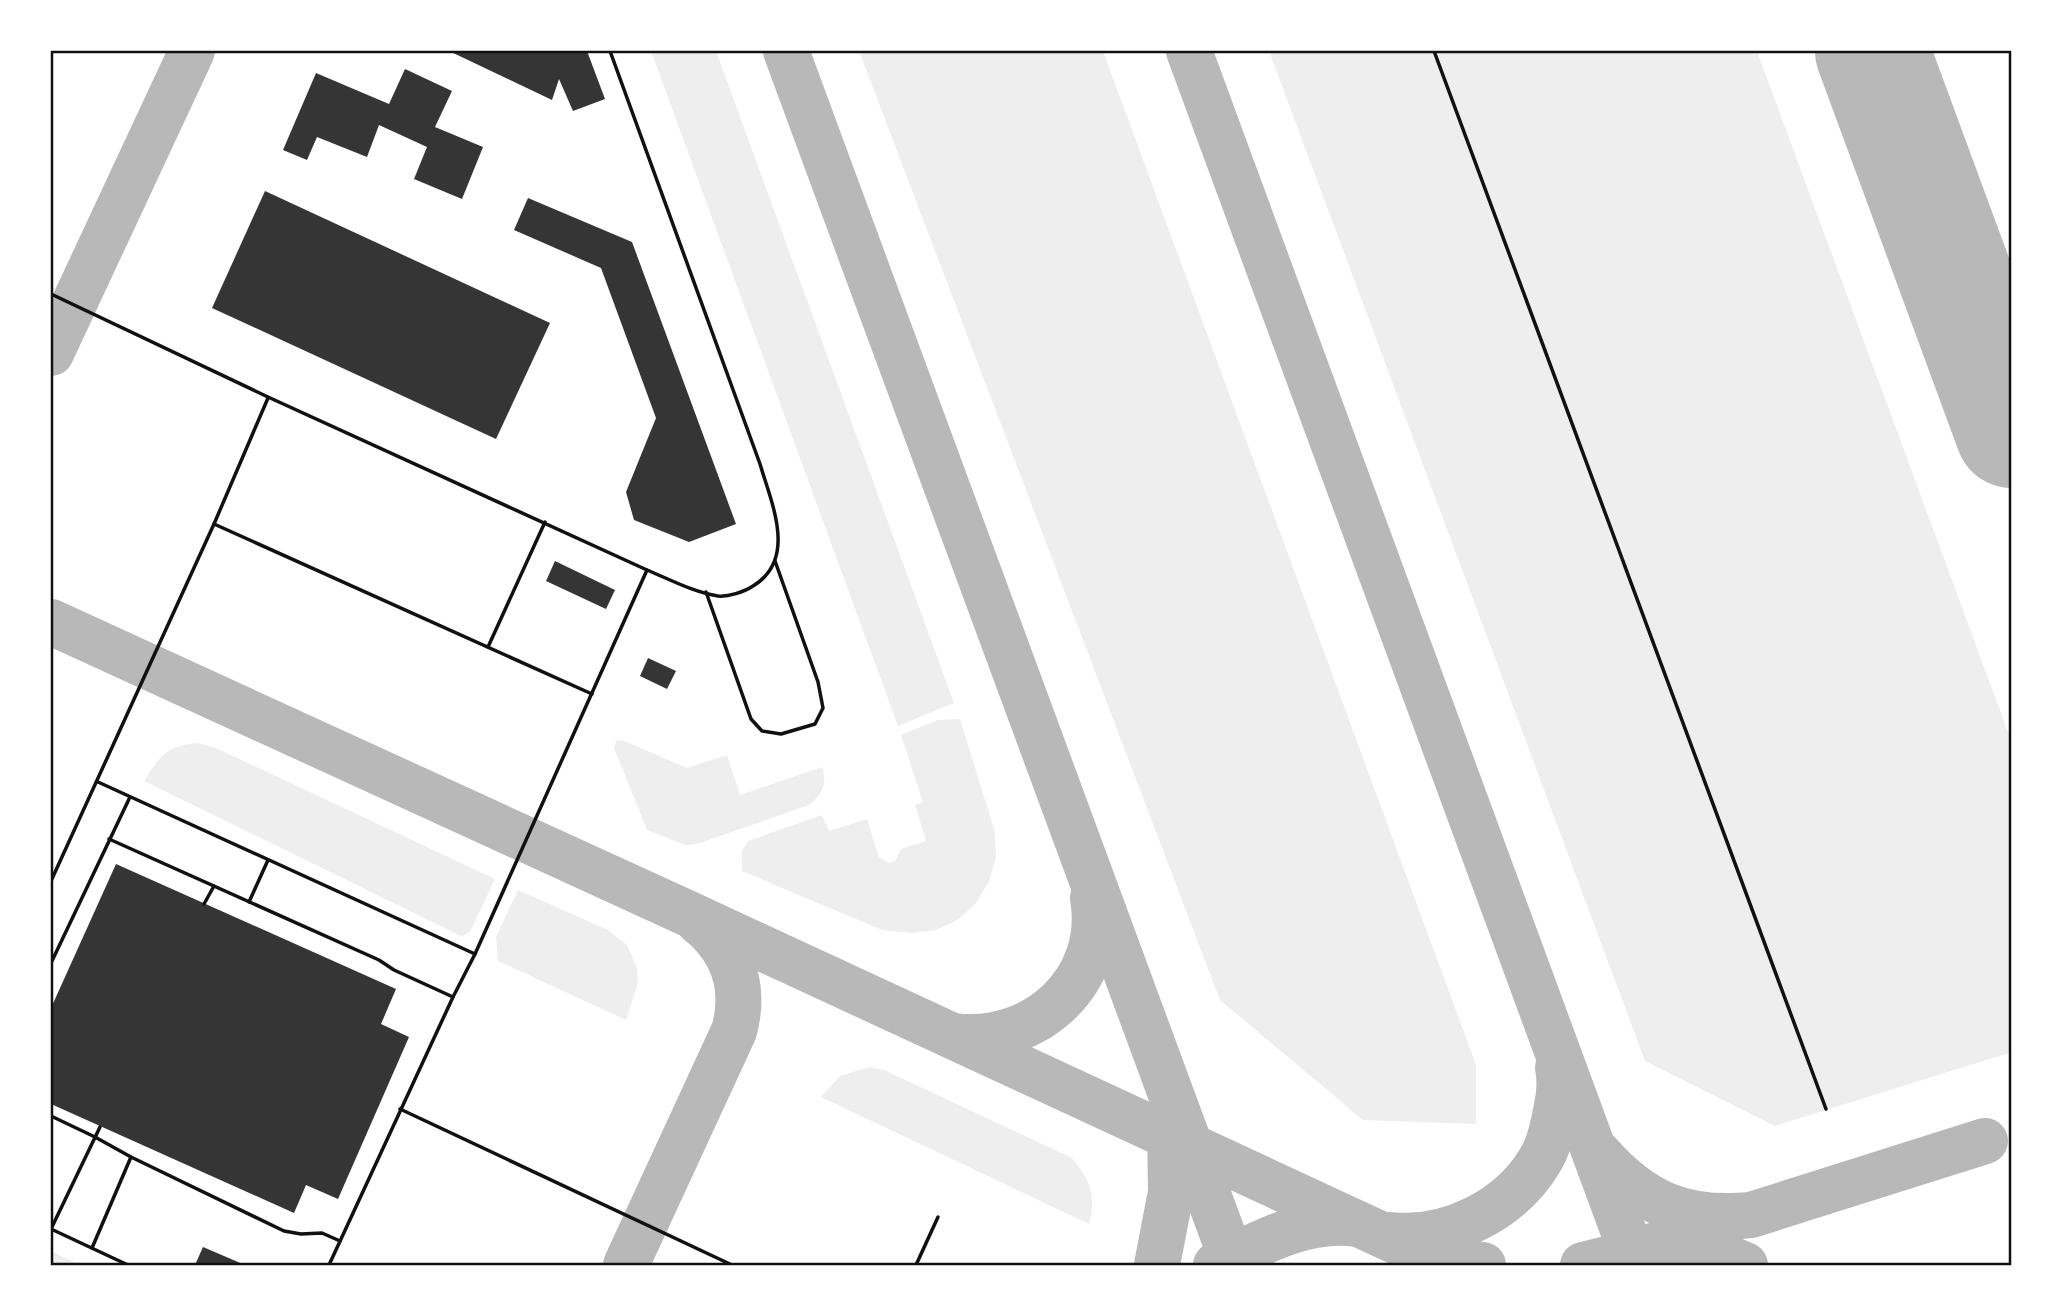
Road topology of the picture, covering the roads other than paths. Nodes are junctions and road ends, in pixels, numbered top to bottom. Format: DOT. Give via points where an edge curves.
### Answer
graph roads {
  1 [pos="610,51"];
  2 [pos="1434,51"];
  3 [pos="51,293"];
  4 [pos="268,397"];
  5 [pos="545,522"];
  6 [pos="214,524"];
  7 [pos="775,561"];
  8 [pos="647,570"];
  9 [pos="706,592"];
  10 [pos="488,646"];
  11 [pos="592,694"];
  12 [pos="97,782"];
  13 [pos="130,797"];
  14 [pos="109,839"];
  15 [pos="268,860"];
  16 [pos="51,881"];
  17 [pos="214,886"];
  18 [pos="249,902"];
  19 [pos="204,904"];
  20 [pos="475,954"];
  21 [pos="51,963"];
  22 [pos="453,997"];
  23 [pos="400,1110"];
  24 [pos="1826,1110"];
  25 [pos="51,1116"];
  26 [pos="100,1127"];
  27 [pos="95,1137"];
  28 [pos="131,1157"];
  29 [pos="938,1217"];
  30 [pos="51,1229"];
  31 [pos="340,1241"];
  32 [pos="92,1248"];
  33 [pos="128,1265"];
  34 [pos="329,1265"];
  35 [pos="732,1265"];
  36 [pos="916,1265"];
  1 -- 7 [label="lane" via="760,464 778,522"];
  2 -- 24 [label="lane"];
  3 -- 4 [label="lane"];
  4 -- 5 [label="lane"];
  4 -- 6 [label="lane"];
  5 -- 8 [label="lane"];
  5 -- 10 [label="lane"];
  6 -- 10 [label="lane"];
  6 -- 12 [label="lane"];
  7 -- 9 [label="lane" via="746,591 720,596"];
  7 -- 9 [label="lane" via="818,682 823,708 815,724 781,734 762,731 751,719"];
  8 -- 9 [label="lane"];
  8 -- 11 [label="lane"];
  10 -- 11 [label="lane"];
  11 -- 20 [label="lane"];
  12 -- 13 [label="lane"];
  12 -- 16 [label="lane"];
  13 -- 14 [label="lane"];
  13 -- 15 [label="lane"];
  14 -- 17 [label="lane"];
  14 -- 21 [label="lane"];
  15 -- 18 [label="lane"];
  15 -- 20 [label="lane"];
  17 -- 18 [label="lane"];
  17 -- 19 [label="lane"];
  18 -- 22 [label="lane"];
  20 -- 22 [label="lane"];
  22 -- 23 [label="lane"];
  23 -- 31 [label="lane"];
  23 -- 35 [label="lane"];
  25 -- 27 [label="lane"];
  26 -- 27 [label="lane"];
  27 -- 28 [label="lane"];
  27 -- 30 [label="lane"];
  28 -- 31 [label="lane" via="284,1231 322,1233"];
  28 -- 32 [label="lane"];
  29 -- 36 [label="lane"];
  30 -- 32 [label="lane"];
  31 -- 34 [label="lane"];
  32 -- 33 [label="lane"];
}
